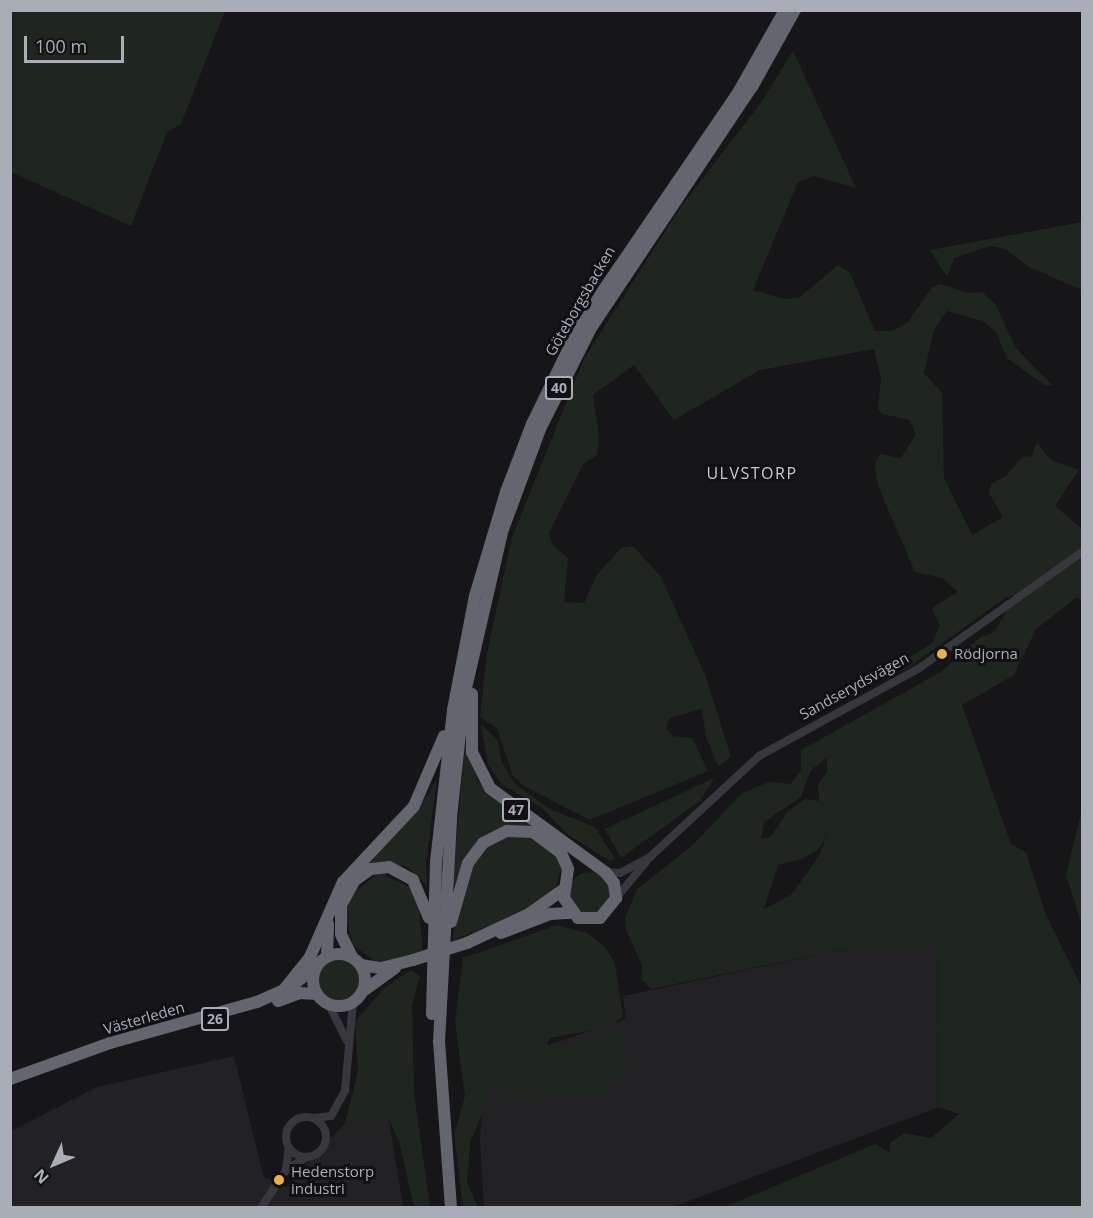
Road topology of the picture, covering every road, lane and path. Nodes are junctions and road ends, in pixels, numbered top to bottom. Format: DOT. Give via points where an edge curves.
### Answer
graph roads {
  1 [pos="785,10"];
  2 [pos="795,10"];
  3 [pos="1083,552"];
  4 [pos="474,651"];
  5 [pos="453,710"];
  6 [pos="650,857"];
  7 [pos="602,870"];
  8 [pos="565,886"];
  9 [pos="616,898"];
  10 [pos="572,913"];
  11 [pos="328,917"];
  12 [pos="432,931"];
  13 [pos="466,942"];
  14 [pos="327,956"];
  15 [pos="356,961"];
  16 [pos="408,961"];
  17 [pos="443,963"];
  18 [pos="316,968"];
  19 [pos="282,992"];
  20 [pos="317,994"];
  21 [pos="357,997"];
  22 [pos="328,1003"];
  23 [pos="349,1047"];
  24 [pos="10,1079"];
  25 [pos="10,1084"];
  26 [pos="331,1116"];
  27 [pos="314,1118"];
  28 [pos="326,1136"];
  29 [pos="289,1147"];
  30 [pos="306,1157"];
  31 [pos="286,1170"];
  32 [pos="261,1208"];
  33 [pos="444,1208"];
  34 [pos="451,1208"];
  1 -- 5 [label="highway, Göteborgsbacken / 40" via="739,91 605,284 547,390 487,555"];
  2 -- 4 [label="highway, Göteborgsbacken / 40" via="752,87 611,292 560,386 502,532"];
  3 -- 6 [label="street, Sandserydsvägen" via="918,669 759,756"];
  4 -- 7 [label="highway, 47" via="470,739 482,776 514,809"];
  4 -- 17 [label="highway, 40" via="452,807"];
  5 -- 11 [label="highway" via="414,806 343,882"];
  5 -- 12 [label="highway, 40"];
  6 -- 7 [label="street, Sandserydsvägen" via="620,873"];
  6 -- 9 [label="street, Sandserydsvägen"];
  7 -- 8 [label="highway" via="582,868"];
  7 -- 9 [label="highway" via="614,883"];
  8 -- 10 [label="highway"];
  8 -- 13 [label="highway" via="529,914"];
  8 -- 17 [label="highway" via="566,861 548,840 523,830 492,837 465,871"];
  9 -- 10 [label="highway" via="600,918 586,920"];
  10 -- 13 [label="highway" via="550,914"];
  11 -- 14 [label="highway"];
  11 -- 19 [label="highway" via="310,957"];
  12 -- 15 [label="highway" via="413,880 389,867 371,869 355,880 341,905 341,934"];
  12 -- 33 [label="highway" via="434,1094"];
  13 -- 16 [label="highway, bridge"];
  14 -- 15 [label="highway"];
  14 -- 18 [label="highway, 26"];
  15 -- 16 [label="highway" via="375,968"];
  15 -- 21 [label="highway" via="365,981"];
  16 -- 21 [label="highway"];
  17 -- 34 [label="highway" via="440,1089"];
  18 -- 19 [label="highway, Västerleden / 26"];
  18 -- 20 [label="highway"];
  19 -- 24 [label="highway, Västerleden / 26" via="72,1055"];
  20 -- 22 [label="highway"];
  20 -- 25 [label="highway, Västerleden / 26" via="300,993 112,1047"];
  21 -- 22 [label="highway"];
  21 -- 23 [label="street"];
  22 -- 23 [label="street"];
  23 -- 26 [label="street" via="345,1091"];
  26 -- 27 [label="street"];
  26 -- 28 [label="street"];
  27 -- 28 [label="street"];
  27 -- 29 [label="street" via="292,1123 286,1134"];
  28 -- 30 [label="street" via="320,1152"];
  29 -- 30 [label="street"];
  29 -- 31 [label="street"];
  30 -- 31 [label="street"];
  31 -- 32 [label="street"];
}
